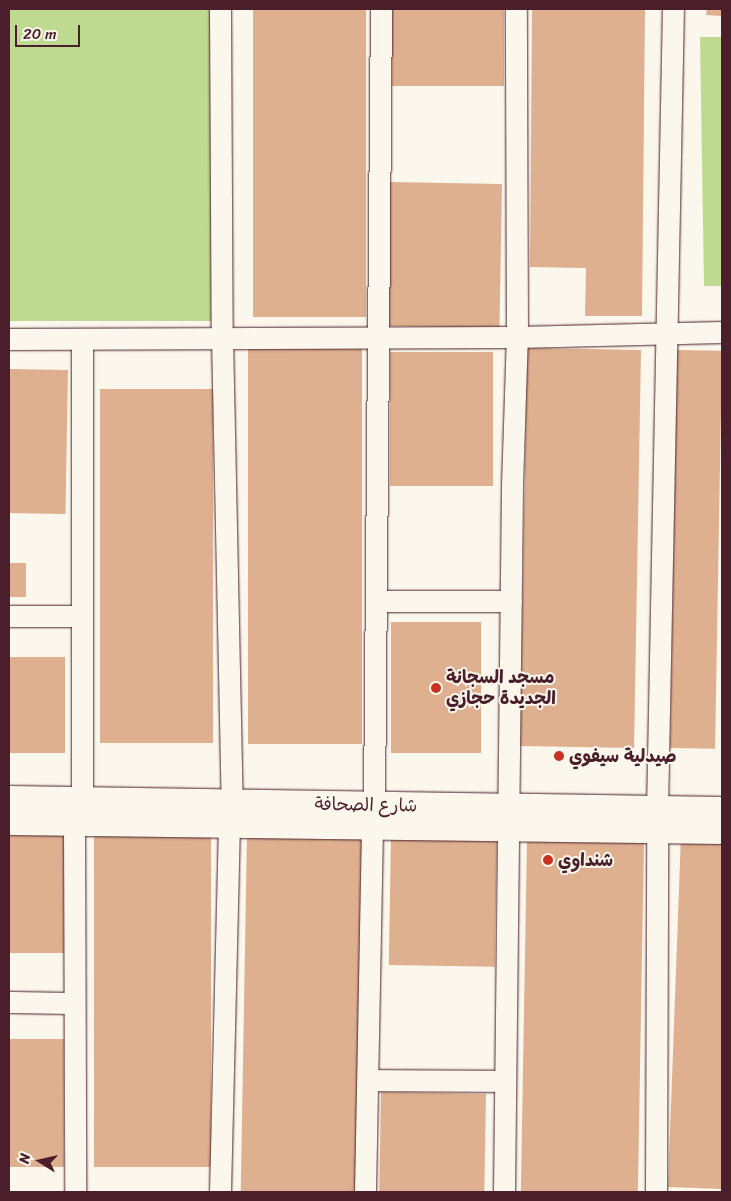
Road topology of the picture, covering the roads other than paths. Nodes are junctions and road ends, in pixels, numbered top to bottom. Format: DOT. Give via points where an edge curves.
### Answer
graph roads {
  1 [pos="220,9"];
  2 [pos="381,9"];
  3 [pos="516,9"];
  4 [pos="673,9"];
  5 [pos="722,332"];
  6 [pos="669,335"];
  7 [pos="222,337"];
  8 [pos="517,337"];
  9 [pos="378,338"];
  10 [pos="9,339"];
  11 [pos="82,339"];
  12 [pos="378,601"];
  13 [pos="511,601"];
  14 [pos="9,616"];
  15 [pos="81,616"];
  16 [pos="9,800"];
  17 [pos="722,810"];
  18 [pos="78,811"];
  19 [pos="231,814"];
  20 [pos="373,815"];
  21 [pos="509,817"];
  22 [pos="657,820"];
  23 [pos="9,821"];
  24 [pos="722,830"];
  25 [pos="9,1002"];
  26 [pos="74,1003"];
  27 [pos="368,1080"];
  28 [pos="506,1081"];
  29 [pos="75,1192"];
  30 [pos="220,1192"];
  31 [pos="365,1192"];
  32 [pos="504,1192"];
  33 [pos="656,1192"];
  1 -- 7 [label="street"];
  2 -- 9 [label="street"];
  3 -- 8 [label="street"];
  4 -- 6 [label="street"];
  5 -- 6 [label="street"];
  6 -- 8 [label="street"];
  6 -- 22 [label="street"];
  7 -- 9 [label="street"];
  7 -- 11 [label="street"];
  7 -- 19 [label="street"];
  8 -- 9 [label="street"];
  8 -- 13 [label="street"];
  9 -- 12 [label="street"];
  10 -- 11 [label="street"];
  11 -- 15 [label="street"];
  12 -- 13 [label="street"];
  12 -- 20 [label="street"];
  13 -- 21 [label="street"];
  14 -- 15 [label="street"];
  15 -- 18 [label="street"];
  16 -- 18 [label="main road, شارع الصحافة"];
  17 -- 22 [label="main road, شارع الصحافة"];
  18 -- 19 [label="main road, شارع الصحافة"];
  18 -- 23 [label="main road, شارع الصحافة"];
  18 -- 26 [label="street"];
  19 -- 20 [label="main road, شارع الصحافة"];
  19 -- 30 [label="street"];
  20 -- 21 [label="main road, شارع الصحافة"];
  20 -- 27 [label="street"];
  21 -- 22 [label="main road, شارع الصحافة"];
  21 -- 28 [label="street"];
  22 -- 24 [label="main road, شارع الصحافة"];
  22 -- 33 [label="street"];
  25 -- 26 [label="street"];
  26 -- 29 [label="street"];
  27 -- 28 [label="street"];
  27 -- 31 [label="street"];
  28 -- 32 [label="street"];
}
